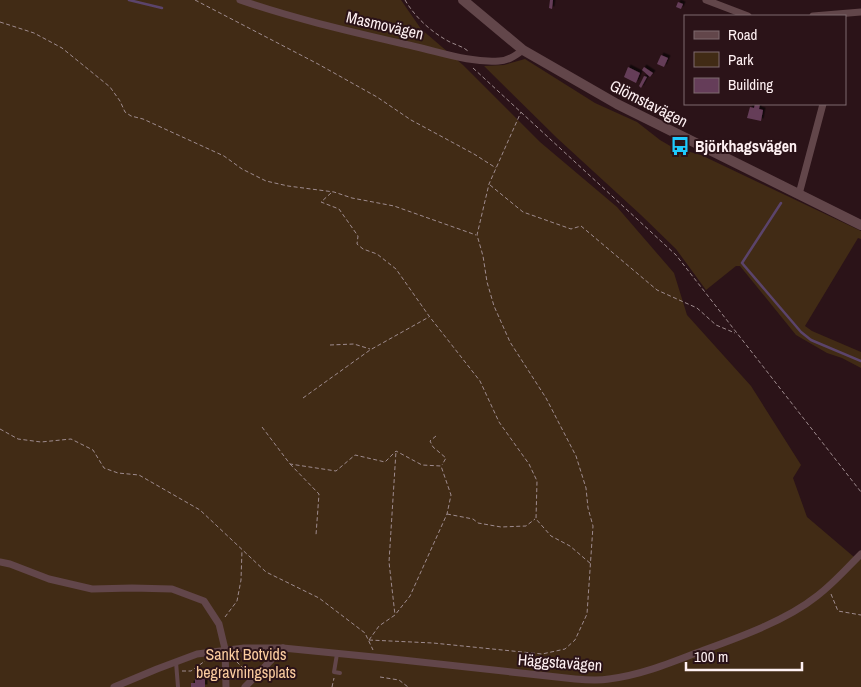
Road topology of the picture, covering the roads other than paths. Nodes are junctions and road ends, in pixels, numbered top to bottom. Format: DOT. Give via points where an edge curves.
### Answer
graph roads {
  1 [pos="240,0"];
  2 [pos="462,0"];
  3 [pos="706,0"];
  4 [pos="861,12"];
  5 [pos="847,13"];
  6 [pos="745,15"];
  7 [pos="824,15"];
  8 [pos="846,18"];
  9 [pos="523,50"];
  10 [pos="823,105"];
  11 [pos="799,194"];
  12 [pos="861,225"];
  13 [pos="861,554"];
  14 [pos="0,562"];
  15 [pos="283,648"];
  16 [pos="225,650"];
  17 [pos="337,654"];
  18 [pos="176,662"];
  19 [pos="340,672"];
  20 [pos="114,687"];
  21 [pos="178,687"];
  22 [pos="226,687"];
  23 [pos="245,687"];
  1 -- 9 [label="street, Masmovägen" via="327,26 472,59 499,61"];
  2 -- 9 [label="main road, Glömstavägen"];
  3 -- 6 [label="street"];
  4 -- 5 [label="street"];
  5 -- 7 [label="street"];
  5 -- 8 [label="street"];
  9 -- 11 [label="main road, Glömstavägen" via="617,104"];
  10 -- 11 [label="street"];
  11 -- 12 [label="main road, Glömstavägen"];
  13 -- 17 [label="street, Häggstavägen" via="816,597 740,637 659,667 607,679 575,679"];
  14 -- 16 [label="street" via="49,579 92,589 172,589 204,601 219,624"];
  15 -- 16 [label="street, Häggstavägen"];
  15 -- 17 [label="street, Häggstavägen"];
  15 -- 23 [label="street"];
  16 -- 18 [label="street, Häggstavägen" via="210,651"];
  16 -- 22 [label="street"];
  17 -- 19 [label="lane" via="334,672"];
  18 -- 20 [label="street, Häggstavägen"];
  18 -- 21 [label="lane"];
}
